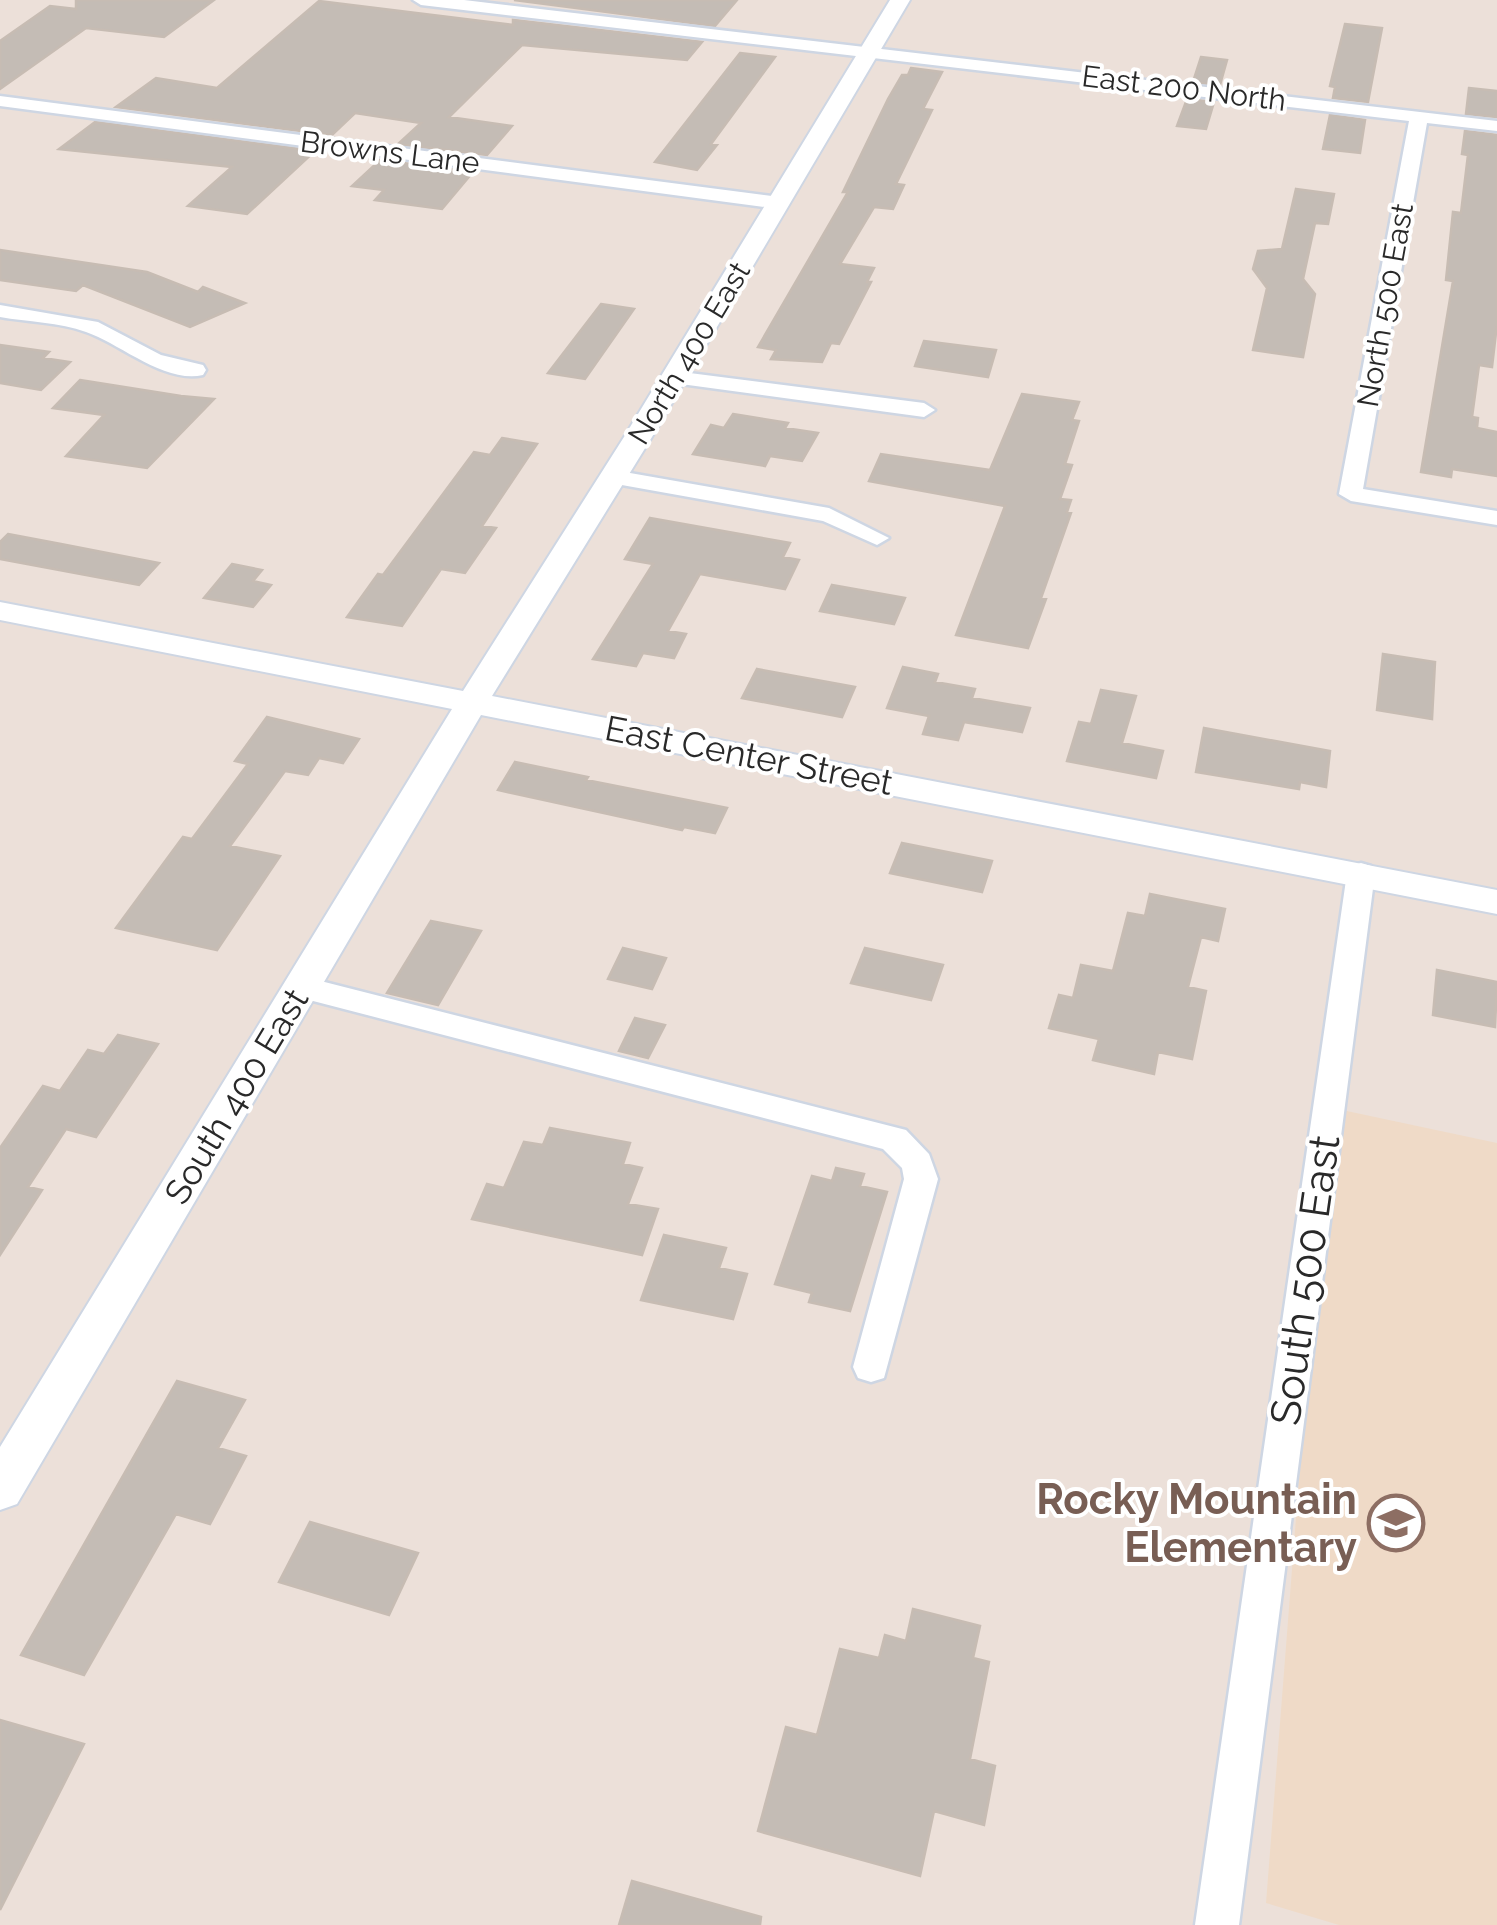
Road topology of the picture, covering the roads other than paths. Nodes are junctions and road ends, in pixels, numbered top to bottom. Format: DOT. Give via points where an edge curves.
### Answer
graph roads {
  1 [pos="420,0"];
  2 [pos="900,0"];
  3 [pos="871,50"];
  4 [pos="0,100"];
  5 [pos="1419,116"];
  6 [pos="1497,126"];
  7 [pos="780,203"];
  8 [pos="0,311"];
  9 [pos="195,370"];
  10 [pos="674,377"];
  11 [pos="924,410"];
  12 [pos="613,477"];
  13 [pos="1497,518"];
  14 [pos="876,538"];
  15 [pos="0,611"];
  16 [pos="472,703"];
  17 [pos="1360,874"];
  18 [pos="1497,902"];
  19 [pos="301,986"];
  20 [pos="871,1367"];
  21 [pos="0,1489"];
  22 [pos="1217,1925"];
  1 -- 3 [label="street, East 200 North"];
  2 -- 3 [label="street, North 400 East"];
  3 -- 5 [label="street, East 200 North"];
  3 -- 7 [label="street, North 400 East"];
  4 -- 7 [label="street, Browns Lane"];
  5 -- 6 [label="street, East 200 North"];
  5 -- 13 [label="street, North 500 East" via="1351,494"];
  7 -- 10 [label="street, North 400 East"];
  8 -- 9 [label="street" via="92,326 154,359"];
  10 -- 11 [label="street"];
  10 -- 12 [label="street, North 400 East"];
  12 -- 14 [label="street" via="828,515"];
  12 -- 16 [label="street, North 400 East"];
  15 -- 16 [label="street, East Center Street"];
  16 -- 17 [label="street, East Center Street"];
  16 -- 19 [label="street, South 400 East"];
  17 -- 18 [label="street, East Center Street"];
  17 -- 22 [label="street, South 500 East"];
  19 -- 20 [label="street" via="894,1139 917,1163 921,1179"];
  19 -- 21 [label="street, South 400 East"];
}
